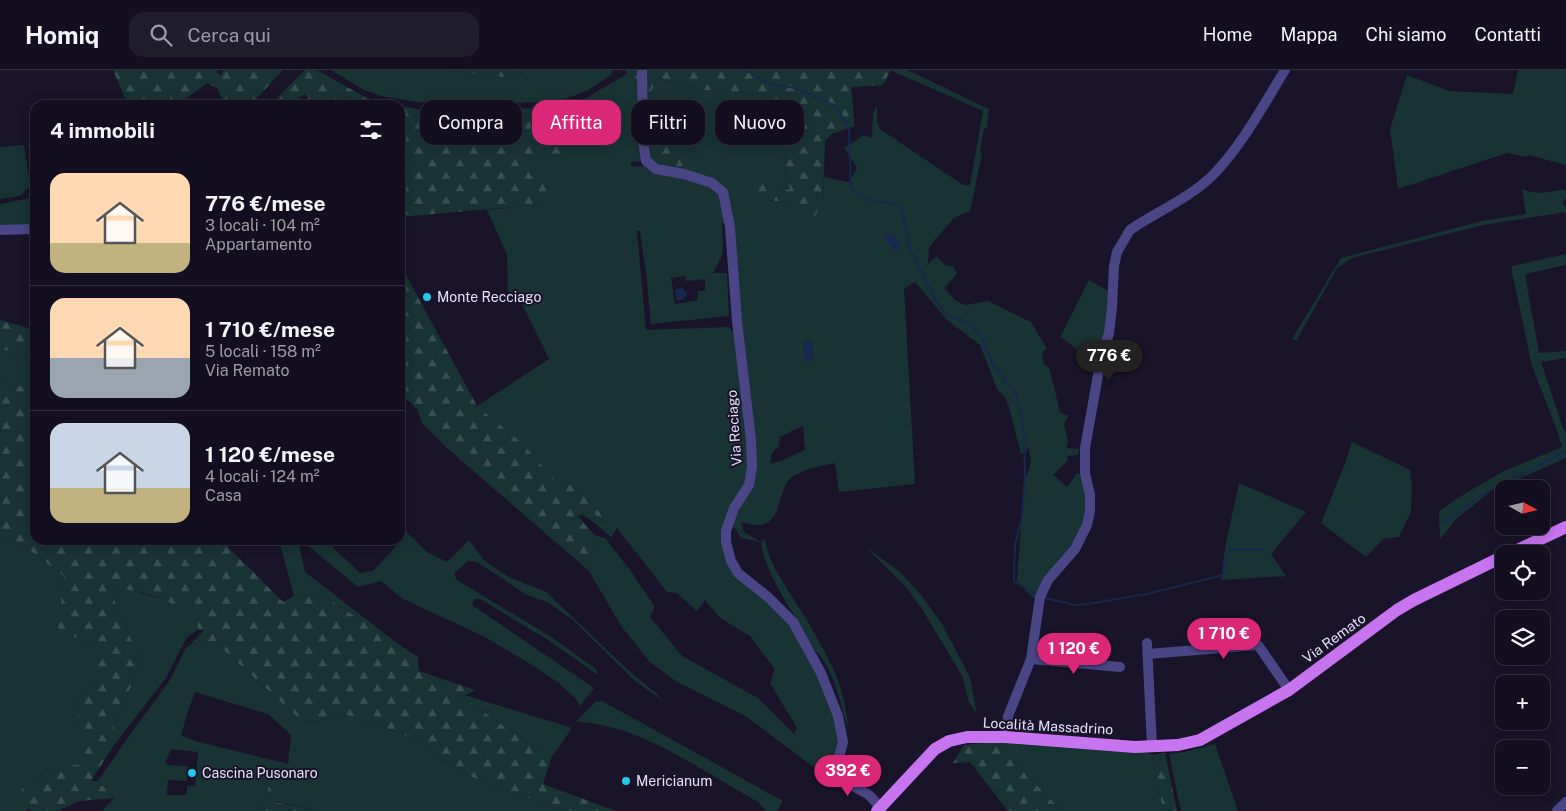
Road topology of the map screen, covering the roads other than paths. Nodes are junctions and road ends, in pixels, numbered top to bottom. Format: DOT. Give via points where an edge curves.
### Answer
graph roads {
  1 [pos="642,70"];
  2 [pos="1284,70"];
  3 [pos="0,230"];
  4 [pos="30,230"];
  5 [pos="1566,527"];
  6 [pos="1528,545"];
  7 [pos="1495,560"];
  8 [pos="1031,659"];
  9 [pos="1120,667"];
  10 [pos="1289,690"];
  11 [pos="1005,736"];
  12 [pos="1152,746"];
  13 [pos="1566,802"];
  14 [pos="879,808"];
  15 [pos="1557,811"];
  1 -- 14 [label="street, Via Reciago" via="646,161 656,169 712,183 723,192 730,227 752,467 749,484 734,508 726,532 731,561 738,572 768,596 792,622 821,673 838,716 843,742 838,772 844,781 869,795"];
  2 -- 8 [label="street" via="1234,150 1212,176 1136,226 1117,252 1109,333 1084,448 1090,496 1088,525 1040,597"];
  3 -- 4 [label="street"];
  5 -- 6 [label="main road"];
  7 -- 10 [label="main road, Via Remato" via="1397,610"];
  8 -- 9 [label="street"];
  8 -- 11 [label="street" via="1008,716"];
  10 -- 12 [label="main road, Via Remato" via="1200,740"];
  10 -- 12 [label="street" via="1258,645 1148,648"];
  11 -- 12 [label="main road, Località Massadrino"];
  11 -- 14 [label="main road, Località Massadrino" via="966,736 949,741 935,749"];
  13 -- 15 [label="street"];
}
